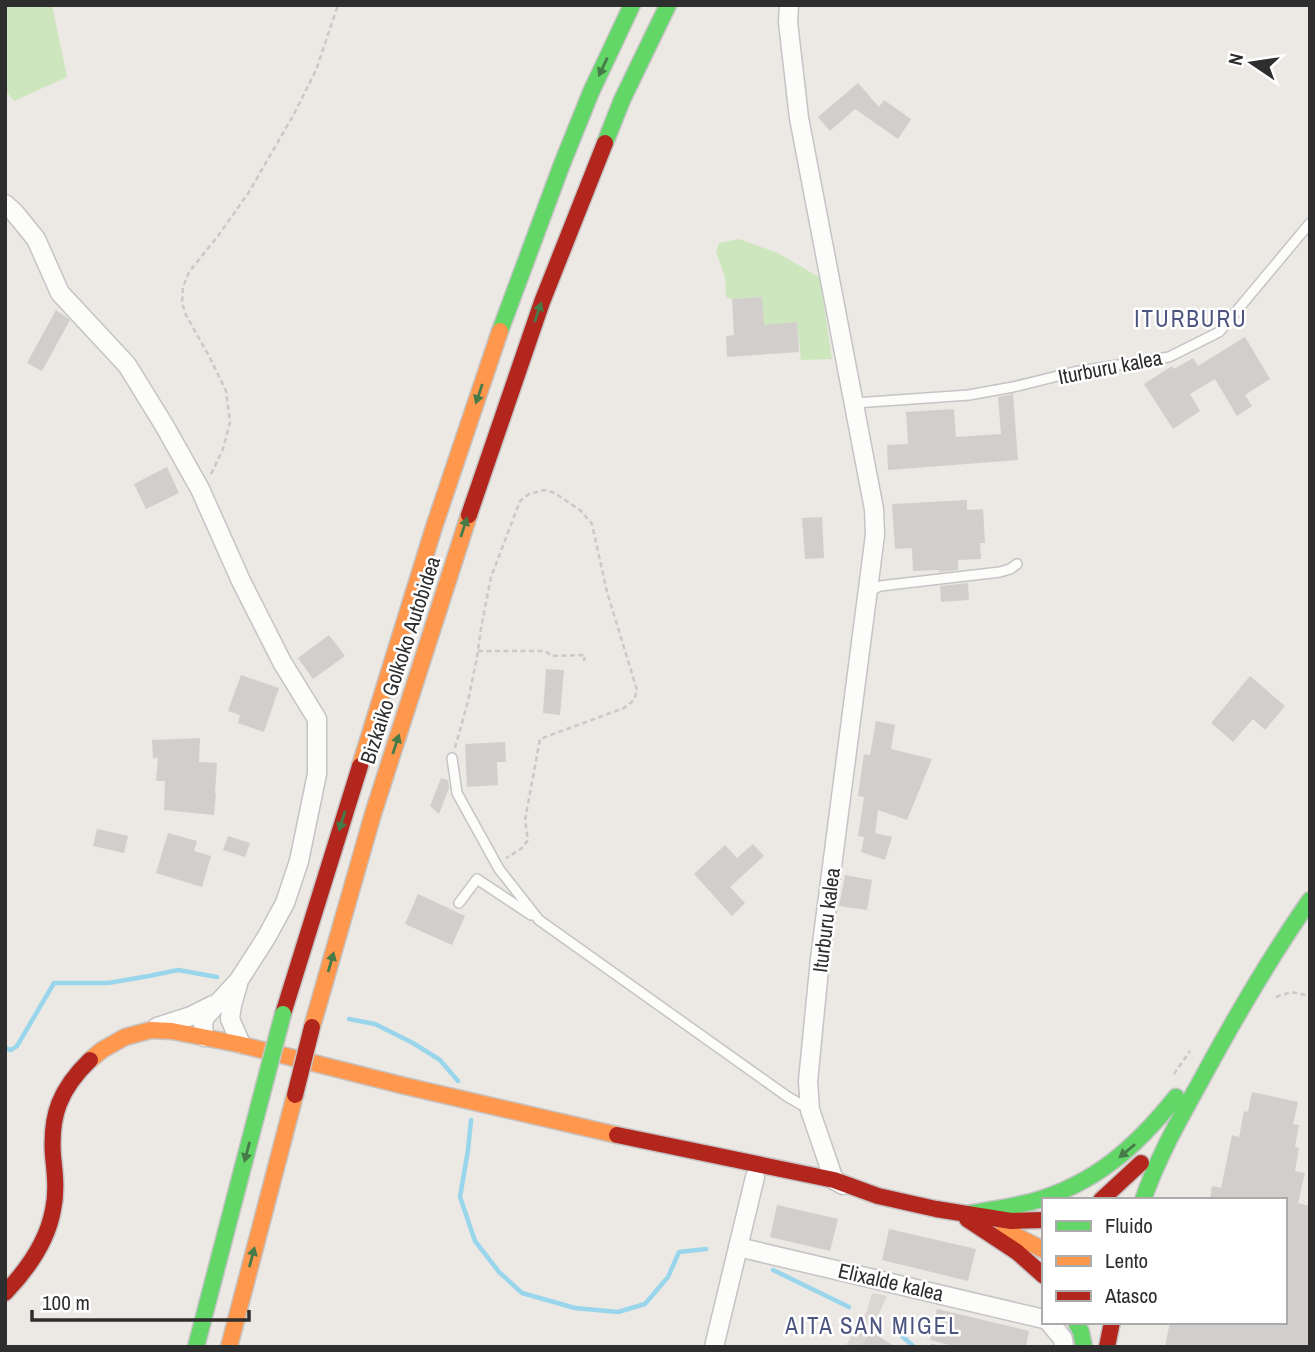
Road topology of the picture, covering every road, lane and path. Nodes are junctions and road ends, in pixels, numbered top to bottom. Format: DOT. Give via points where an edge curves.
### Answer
graph roads {
  1 [pos="338,5"];
  2 [pos="632,5"];
  3 [pos="668,5"];
  4 [pos="789,5"];
  5 [pos="5,204"];
  6 [pos="1310,223"];
  7 [pos="855,403"];
  8 [pos="200,489"];
  9 [pos="1017,564"];
  10 [pos="868,592"];
  11 [pos="478,651"];
  12 [pos="584,661"];
  13 [pos="452,758"];
  14 [pos="496,864"];
  15 [pos="1310,900"];
  16 [pos="458,904"];
  17 [pos="539,920"];
  18 [pos="1310,996"];
  19 [pos="1269,1001"];
  20 [pos="224,1004"];
  21 [pos="149,1030"];
  22 [pos="206,1037"];
  23 [pos="241,1044"];
  24 [pos="1196,1045"];
  25 [pos="1208,1068"];
  26 [pos="1168,1082"];
  27 [pos="810,1110"];
  28 [pos="641,1141"];
  29 [pos="687,1149"];
  30 [pos="812,1175"];
  31 [pos="755,1177"];
  32 [pos="834,1180"];
  33 [pos="857,1195"];
  34 [pos="878,1196"];
  35 [pos="1042,1198"];
  36 [pos="1043,1198"];
  37 [pos="1103,1198"];
  38 [pos="1144,1198"];
  39 [pos="968,1216"];
  40 [pos="1042,1220"];
  41 [pos="738,1247"];
  42 [pos="1042,1249"];
  43 [pos="1042,1274"];
  44 [pos="5,1293"];
  45 [pos="1042,1320"];
  46 [pos="1051,1324"];
  47 [pos="1077,1324"];
  48 [pos="1091,1324"];
  49 [pos="1112,1324"];
  50 [pos="931,1345"];
  51 [pos="197,1347"];
  52 [pos="229,1347"];
  53 [pos="714,1347"];
  54 [pos="940,1347"];
  55 [pos="1064,1347"];
  56 [pos="1084,1347"];
  57 [pos="1094,1347"];
  58 [pos="1107,1347"];
  1 -- 8 [label="path" via="316,70 294,114 249,192 189,272 183,287 186,315 226,391 230,422 223,449"];
  2 -- 51 [label="main road, Bizkaiko Golkoko Autobidea, one-way, bridge" via="591,92 510,303 434,527 283,1014"];
  52 -- 3 [label="main road, Bizkaiko Golkoko Autobidea, one-way, bridge" via="312,1027 451,568 542,302 622,100"];
  4 -- 7 [label="street, Iturburu kalea" via="799,118"];
  5 -- 8 [label="street" via="36,239 60,293 127,365"];
  6 -- 7 [label="lane, Iturburu kalea" via="1219,332 1169,357 969,395"];
  7 -- 10 [label="street, Iturburu kalea" via="874,509"];
  8 -- 20 [label="street" via="282,662 317,719 317,774 299,861 285,903"];
  9 -- 10 [label="lane" via="1000,572 880,586"];
  10 -- 27 [label="street, Iturburu kalea" via="820,959 808,1081"];
  11 -- 12 [label="path" via="545,650 552,656 585,655"];
  11 -- 13 [label="path"];
  11 -- 14 [label="path" via="491,577 520,501 544,490 555,493 592,524 637,690 624,708 540,739 525,820 528,840"];
  13 -- 14 [label="lane" via="457,793"];
  14 -- 17 [label="lane"];
  15 -- 25 [label="main road"];
  16 -- 17 [label="lane" via="477,879"];
  17 -- 27 [label="lane"];
  18 -- 19 [label="path" via="1291,992"];
  20 -- 21 [label="street"];
  20 -- 22 [label="street" via="206,1016"];
  20 -- 23 [label="street"];
  21 -- 22 [label="main road"];
  21 -- 44 [label="main road" via="101,1049 64,1091 51,1139 55,1198 50,1226 38,1253"];
  22 -- 23 [label="main road"];
  23 -- 28 [label="main road"];
  24 -- 26 [label="path"];
  25 -- 36 [label="main road, one-way" via="1184,1087 1128,1151 1096,1175"];
  25 -- 37 [label="main road" via="1143,1161"];
  25 -- 38 [label="main road" via="1154,1167"];
  27 -- 32 [label="street, Iturburu kalea"];
  28 -- 29 [label="main road"];
  28 -- 31 [label="main road"];
  29 -- 30 [label="main road"];
  29 -- 31 [label="main road" via="742,1167"];
  30 -- 31 [label="main road" via="798,1178 766,1173"];
  30 -- 32 [label="main road"];
  31 -- 33 [label="main road"];
  31 -- 41 [label="street"];
  32 -- 33 [label="street"];
  32 -- 34 [label="main road"];
  33 -- 34 [label="main road"];
  34 -- 39 [label="main road"];
  35 -- 39 [label="main road, one-way"];
  39 -- 40 [label="main road"];
  39 -- 42 [label="main road"];
  39 -- 43 [label="main road"];
  41 -- 45 [label="street, Elixalde kalea"];
  41 -- 53 [label="street"];
  46 -- 55 [label="street"];
  47 -- 56 [label="main road"];
  48 -- 57 [label="main road"];
  49 -- 58 [label="main road"];
  50 -- 54 [label="path"];
}
